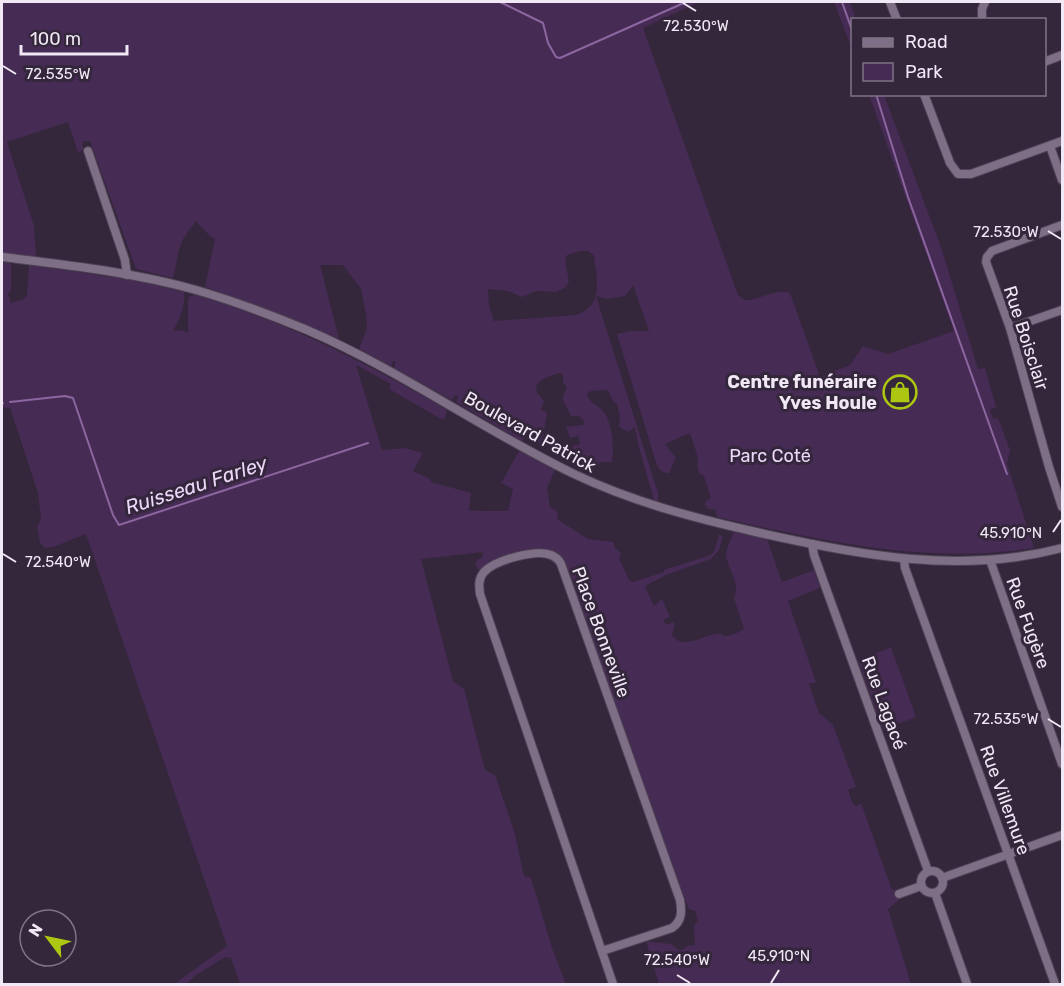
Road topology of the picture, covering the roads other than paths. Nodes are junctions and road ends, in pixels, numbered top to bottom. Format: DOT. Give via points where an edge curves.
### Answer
graph roads {
  1 [pos="890,2"];
  2 [pos="985,2"];
  3 [pos="896,18"];
  4 [pos="982,18"];
  5 [pos="1062,55"];
  6 [pos="1046,61"];
  7 [pos="925,96"];
  8 [pos="1062,141"];
  9 [pos="1050,146"];
  10 [pos="88,151"];
  11 [pos="1062,180"];
  12 [pos="1062,225"];
  13 [pos="2,257"];
  14 [pos="127,274"];
  15 [pos="1062,310"];
  16 [pos="1010,328"];
  17 [pos="1062,507"];
  18 [pos="812,544"];
  19 [pos="1062,548"];
  20 [pos="904,559"];
  21 [pos="990,560"];
  22 [pos="1062,764"];
  23 [pos="1062,835"];
  24 [pos="1009,854"];
  25 [pos="928,871"];
  26 [pos="942,878"];
  27 [pos="921,886"];
  28 [pos="935,893"];
  29 [pos="899,894"];
  30 [pos="602,951"];
  31 [pos="613,984"];
  32 [pos="967,984"];
  33 [pos="1055,984"];
  1 -- 3 [label="street"];
  2 -- 4 [label="street"];
  5 -- 6 [label="street"];
  7 -- 9 [label="street" via="950,163 958,174 971,174"];
  8 -- 9 [label="street"];
  9 -- 11 [label="street"];
  10 -- 14 [label="street"];
  12 -- 16 [label="street, Rue Boisclair" via="999,248 987,257"];
  13 -- 14 [label="street, Boulevard Patrick"];
  14 -- 18 [label="street, Boulevard Patrick" via="216,296 318,336 548,461 610,490 690,516"];
  15 -- 16 [label="street"];
  16 -- 17 [label="street, Rue Boisclair"];
  18 -- 20 [label="street, Boulevard Patrick"];
  18 -- 25 [label="street, Rue Lagacé"];
  19 -- 21 [label="street, Boulevard Patrick"];
  20 -- 21 [label="street, Boulevard Patrick"];
  20 -- 24 [label="street, Rue Villemure"];
  21 -- 22 [label="street, Rue Fugère"];
  23 -- 24 [label="street"];
  24 -- 26 [label="street"];
  24 -- 33 [label="street, Rue Villemure"];
  25 -- 26 [label="street"];
  25 -- 27 [label="street" via="922,876"];
  26 -- 28 [label="street" via="942,886"];
  27 -- 28 [label="street" via="926,892"];
  27 -- 29 [label="street"];
  28 -- 32 [label="street"];
  30 -- 30 [label="street, Place Bonneville" via="672,928 682,915 680,900 561,564 547,554 510,559 483,573 478,585 480,594"];
  30 -- 31 [label="street, Place Bonneville"];
}
